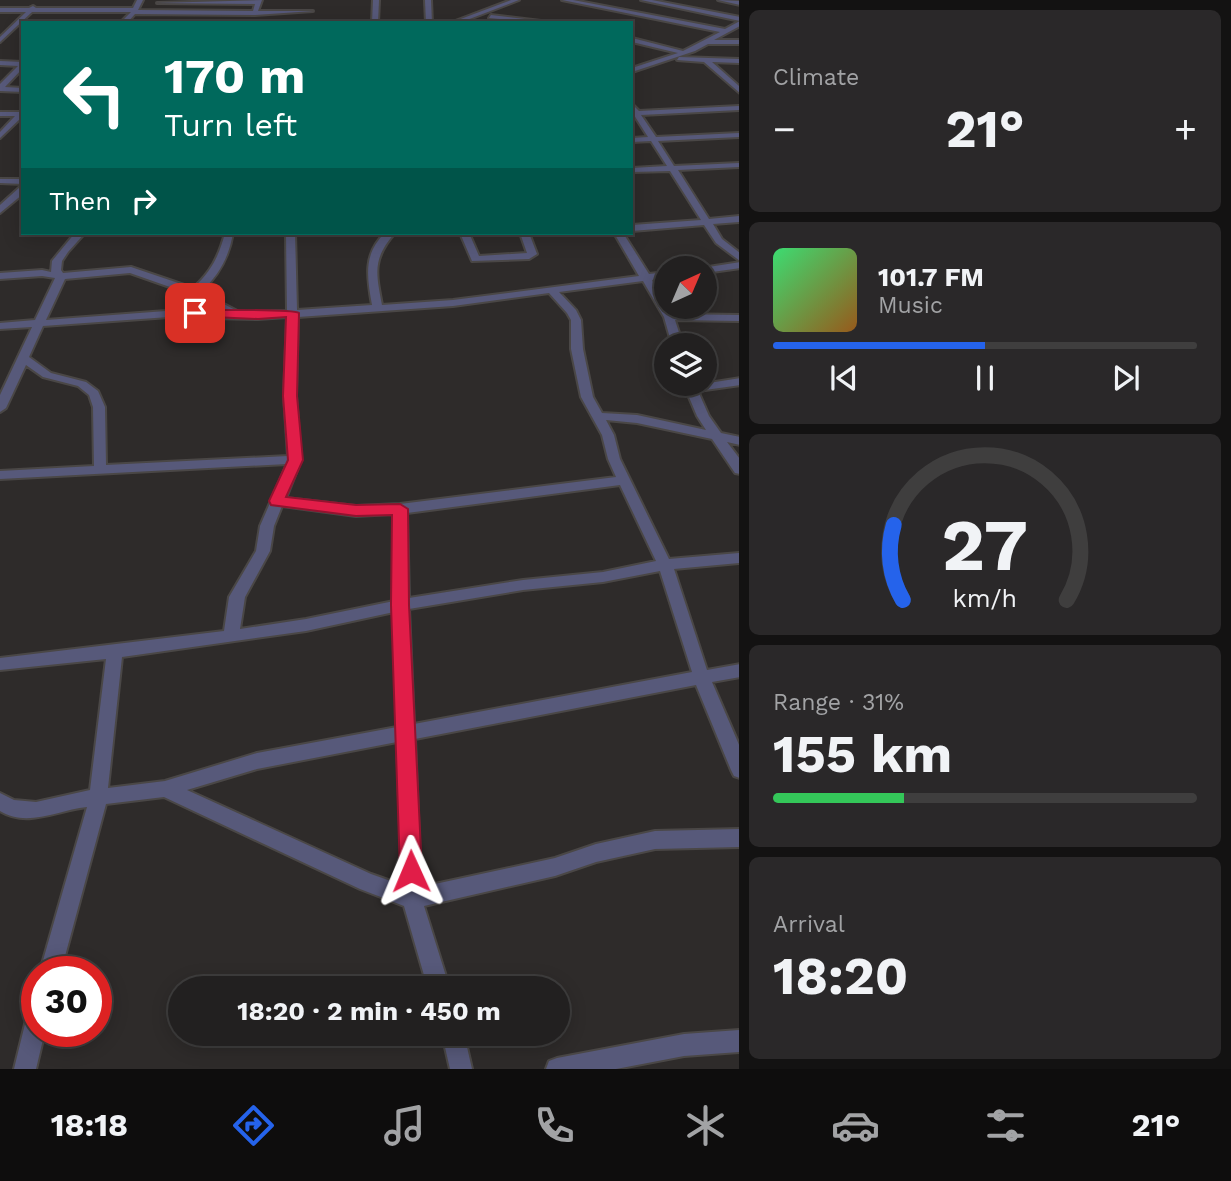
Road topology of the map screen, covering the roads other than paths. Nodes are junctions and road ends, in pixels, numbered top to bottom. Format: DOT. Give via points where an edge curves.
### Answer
graph roads {
  1 [pos="42,0"];
  2 [pos="376,0"];
  3 [pos="428,0"];
  4 [pos="475,0"];
  5 [pos="516,0"];
  6 [pos="565,0"];
  7 [pos="644,0"];
  8 [pos="721,0"];
  9 [pos="139,1"];
  10 [pos="259,1"];
  11 [pos="739,3"];
  12 [pos="0,10"];
  13 [pos="30,10"];
  14 [pos="134,11"];
  15 [pos="310,11"];
  16 [pos="478,12"];
  17 [pos="255,13"];
  18 [pos="491,17"];
  19 [pos="125,21"];
  20 [pos="375,21"];
  21 [pos="429,21"];
  22 [pos="458,21"];
  23 [pos="501,21"];
  24 [pos="524,21"];
  25 [pos="739,21"];
  26 [pos="724,31"];
  27 [pos="4,33"];
  28 [pos="0,40"];
  29 [pos="633,40"];
  30 [pos="707,42"];
  31 [pos="739,42"];
  32 [pos="685,53"];
  33 [pos="663,59"];
  34 [pos="643,60"];
  35 [pos="706,61"];
  36 [pos="739,61"];
  37 [pos="654,62"];
  38 [pos="0,63"];
  39 [pos="21,65"];
  40 [pos="21,67"];
  41 [pos="633,70"];
  42 [pos="735,84"];
  43 [pos="0,89"];
  44 [pos="21,90"];
  45 [pos="739,91"];
  46 [pos="739,108"];
  47 [pos="633,111"];
  48 [pos="0,114"];
  49 [pos="21,114"];
  50 [pos="21,115"];
  51 [pos="739,135"];
  52 [pos="0,136"];
  53 [pos="654,139"];
  54 [pos="633,140"];
  55 [pos="739,165"];
  56 [pos="671,168"];
  57 [pos="633,170"];
  58 [pos="0,181"];
  59 [pos="21,182"];
  60 [pos="21,191"];
  61 [pos="0,209"];
  62 [pos="739,219"];
  63 [pos="705,221"];
  64 [pos="633,228"];
  65 [pos="78,235"];
  66 [pos="229,235"];
  67 [pos="290,235"];
  68 [pos="388,235"];
  69 [pos="467,235"];
  70 [pos="526,235"];
  71 [pos="620,235"];
  72 [pos="739,258"];
  73 [pos="739,265"];
  74 [pos="718,268"];
  75 [pos="61,275"];
  76 [pos="0,276"];
  77 [pos="654,277"];
  78 [pos="645,278"];
  79 [pos="552,291"];
  80 [pos="194,292"];
  81 [pos="654,293"];
  82 [pos="378,309"];
  83 [pos="293,313"];
  84 [pos="169,314"];
  85 [pos="239,315"];
  86 [pos="718,317"];
  87 [pos="739,317"];
  88 [pos="38,324"];
  89 [pos="0,326"];
  90 [pos="22,357"];
  91 [pos="739,381"];
  92 [pos="717,383"];
  93 [pos="695,396"];
  94 [pos="0,408"];
  95 [pos="597,416"];
  96 [pos="715,436"];
  97 [pos="739,441"];
  98 [pos="295,460"];
  99 [pos="100,468"];
  100 [pos="739,470"];
  101 [pos="0,475"];
  102 [pos="623,480"];
  103 [pos="277,501"];
  104 [pos="400,509"];
  105 [pos="739,558"];
  106 [pos="665,565"];
  107 [pos="400,605"];
  108 [pos="231,636"];
  109 [pos="115,651"];
  110 [pos="0,664"];
  111 [pos="739,670"];
  112 [pos="701,676"];
  113 [pos="407,732"];
  114 [pos="739,770"];
  115 [pos="165,789"];
  116 [pos="98,799"];
  117 [pos="0,801"];
  118 [pos="739,838"];
  119 [pos="412,899"];
  120 [pos="54,956"];
  121 [pos="435,976"];
  122 [pos="739,1041"];
  123 [pos="456,1046"];
  124 [pos="30,1047"];
  125 [pos="25,1069"];
  126 [pos="461,1069"];
  127 [pos="557,1069"];
  1 -- 13 [label="street"];
  2 -- 20 [label="street"];
  3 -- 21 [label="street"];
  4 -- 16 [label="street"];
  5 -- 16 [label="street"];
  6 -- 26 [label="street"];
  7 -- 25 [label="street"];
  8 -- 11 [label="street"];
  9 -- 10 [label="street"];
  9 -- 14 [label="street"];
  10 -- 17 [label="street"];
  12 -- 13 [label="street"];
  13 -- 14 [label="street"];
  13 -- 27 [label="street"];
  14 -- 17 [label="street"];
  14 -- 19 [label="street"];
  15 -- 17 [label="street"];
  16 -- 18 [label="street"];
  16 -- 22 [label="street"];
  18 -- 23 [label="street"];
  18 -- 24 [label="street"];
  25 -- 26 [label="street"];
  26 -- 30 [label="street"];
  27 -- 28 [label="street"];
  29 -- 32 [label="street"];
  30 -- 31 [label="street"];
  30 -- 32 [label="street"];
  32 -- 33 [label="street"];
  33 -- 35 [label="street"];
  33 -- 37 [label="street"];
  34 -- 37 [label="street"];
  35 -- 36 [label="street"];
  35 -- 42 [label="street"];
  37 -- 41 [label="street"];
  38 -- 39 [label="street"];
  40 -- 43 [label="street"];
  42 -- 45 [label="street"];
  43 -- 44 [label="street"];
  46 -- 47 [label="street"];
  47 -- 53 [label="street"];
  48 -- 49 [label="street"];
  50 -- 52 [label="street"];
  51 -- 53 [label="street"];
  53 -- 54 [label="street"];
  53 -- 56 [label="street"];
  55 -- 56 [label="street"];
  56 -- 57 [label="street"];
  56 -- 63 [label="street"];
  58 -- 59 [label="street"];
  60 -- 61 [label="street"];
  62 -- 63 [label="street"];
  63 -- 64 [label="street"];
  63 -- 72 [label="street"];
  65 -- 75 [label="street" via="57,261 56,271"];
  66 -- 80 [label="street" via="218,271"];
  67 -- 83 [label="street"];
  68 -- 82 [label="street" via="375,246 371,265"];
  69 -- 70 [label="street" via="475,259 529,256"];
  71 -- 78 [label="street"];
  73 -- 74 [label="street"];
  75 -- 76 [label="street"];
  75 -- 80 [label="street" via="131,270"];
  75 -- 88 [label="street"];
  77 -- 78 [label="street"];
  78 -- 79 [label="street"];
  78 -- 81 [label="street"];
  79 -- 82 [label="street"];
  79 -- 95 [label="street" via="576,320 580,372"];
  80 -- 84 [label="street"];
  80 -- 85 [label="street"];
  82 -- 83 [label="street"];
  83 -- 85 [label="street"];
  83 -- 98 [label="street" via="290,396"];
  84 -- 85 [label="street"];
  84 -- 88 [label="street"];
  86 -- 87 [label="street"];
  88 -- 89 [label="street"];
  88 -- 90 [label="street"];
  90 -- 94 [label="street"];
  90 -- 99 [label="street" via="47,375 82,384 94,393 99,407"];
  91 -- 92 [label="street"];
  93 -- 96 [label="street"];
  95 -- 96 [label="street" via="637,419"];
  95 -- 102 [label="street"];
  96 -- 97 [label="street"];
  96 -- 100 [label="street"];
  98 -- 99 [label="street"];
  98 -- 103 [label="street"];
  99 -- 101 [label="street"];
  102 -- 104 [label="street"];
  102 -- 106 [label="street"];
  103 -- 104 [label="street" via="343,510"];
  103 -- 108 [label="street" via="263,551 237,597"];
  104 -- 107 [label="street"];
  105 -- 106 [label="street"];
  106 -- 107 [label="street"];
  106 -- 112 [label="street"];
  107 -- 108 [label="street" via="356,617"];
  107 -- 113 [label="street"];
  108 -- 109 [label="street"];
  109 -- 110 [label="street"];
  109 -- 116 [label="street"];
  111 -- 112 [label="street"];
  112 -- 113 [label="street"];
  112 -- 114 [label="street"];
  113 -- 115 [label="street" via="257,761"];
  113 -- 119 [label="street"];
  115 -- 116 [label="street"];
  115 -- 119 [label="street" via="367,883"];
  116 -- 117 [label="street" via="36,810 11,808"];
  116 -- 120 [label="street"];
  118 -- 119 [label="street" via="655,840"];
  119 -- 121 [label="street"];
  122 -- 127 [label="street" via="684,1045"];
  123 -- 126 [label="street"];
  124 -- 125 [label="street"];
}
